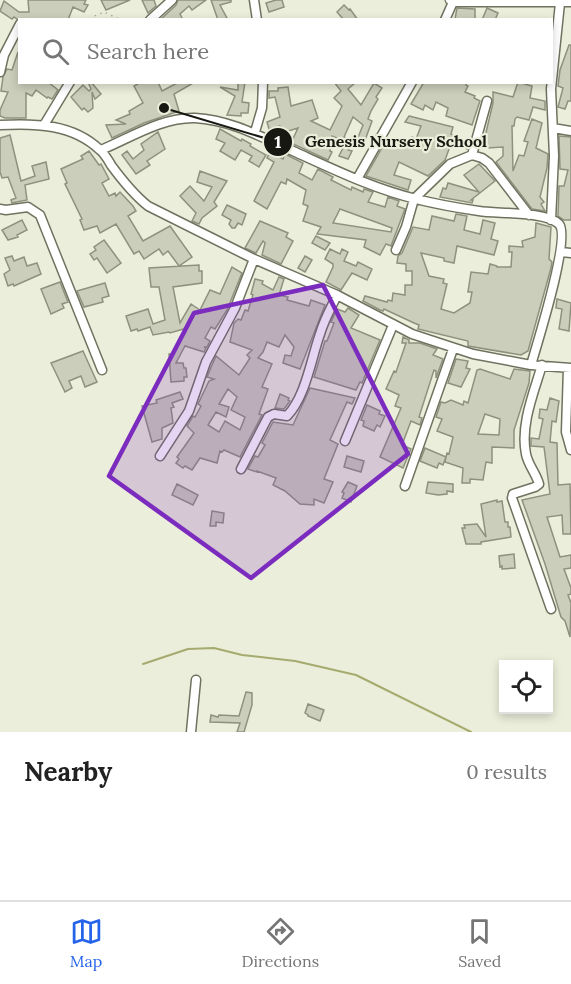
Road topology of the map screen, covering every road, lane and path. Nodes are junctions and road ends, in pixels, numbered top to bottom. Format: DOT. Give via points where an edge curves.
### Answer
graph roads {
  1 [pos="172,0"];
  2 [pos="254,0"];
  3 [pos="452,1"];
  4 [pos="566,2"];
  5 [pos="92,18"];
  6 [pos="117,18"];
  7 [pos="152,18"];
  8 [pos="257,18"];
  9 [pos="446,18"];
  10 [pos="18,28"];
  11 [pos="0,72"];
  12 [pos="553,77"];
  13 [pos="69,84"];
  14 [pos="263,84"];
  15 [pos="411,84"];
  16 [pos="552,84"];
  17 [pos="487,101"];
  18 [pos="0,125"];
  19 [pos="44,125"];
  20 [pos="553,128"];
  21 [pos="571,131"];
  22 [pos="255,132"];
  23 [pos="101,150"];
  24 [pos="472,155"];
  25 [pos="357,178"];
  26 [pos="414,199"];
  27 [pos="0,209"];
  28 [pos="529,215"];
  29 [pos="551,220"];
  30 [pos="396,250"];
  31 [pos="561,252"];
  32 [pos="571,253"];
  33 [pos="254,259"];
  34 [pos="338,295"];
  35 [pos="393,325"];
  36 [pos="453,348"];
  37 [pos="531,364"];
  38 [pos="542,366"];
  39 [pos="570,368"];
  40 [pos="102,370"];
  41 [pos="345,441"];
  42 [pos="571,450"];
  43 [pos="160,456"];
  44 [pos="241,469"];
  45 [pos="405,486"];
  46 [pos="550,609"];
  47 [pos="196,680"];
  48 [pos="191,732"];
  1 -- 7 [label="street"];
  2 -- 8 [label="street"];
  3 -- 4 [label="street"];
  3 -- 9 [label="street"];
  4 -- 12 [label="street"];
  5 -- 6 [label="path" via="104,12"];
  10 -- 11 [label="street"];
  13 -- 19 [label="street"];
  14 -- 22 [label="street"];
  15 -- 25 [label="street"];
  16 -- 20 [label="street"];
  17 -- 24 [label="street"];
  18 -- 19 [label="street"];
  19 -- 23 [label="street" via="75,134"];
  20 -- 21 [label="street"];
  20 -- 29 [label="street"];
  22 -- 23 [label="street" via="213,121 177,119"];
  22 -- 25 [label="street"];
  23 -- 33 [label="street" via="123,181 148,206"];
  24 -- 26 [label="street" via="450,164"];
  24 -- 28 [label="street" via="489,163"];
  25 -- 26 [label="street"];
  26 -- 28 [label="street" via="478,211"];
  26 -- 30 [label="street"];
  27 -- 40 [label="street" via="28,207 40,214"];
  28 -- 29 [label="street"];
  29 -- 31 [label="street" via="562,231"];
  31 -- 32 [label="street"];
  31 -- 37 [label="street"];
  33 -- 34 [label="street"];
  33 -- 43 [label="street" via="235,308 206,362 189,411"];
  34 -- 35 [label="street"];
  34 -- 44 [label="street" via="290,413 268,417"];
  35 -- 36 [label="street"];
  35 -- 41 [label="street"];
  36 -- 37 [label="street"];
  36 -- 45 [label="street"];
  37 -- 38 [label="street"];
  38 -- 39 [label="street"];
  38 -- 46 [label="street" via="525,443 538,484 513,494 512,498"];
  39 -- 42 [label="street" via="566,432"];
  47 -- 48 [label="street"];
}
